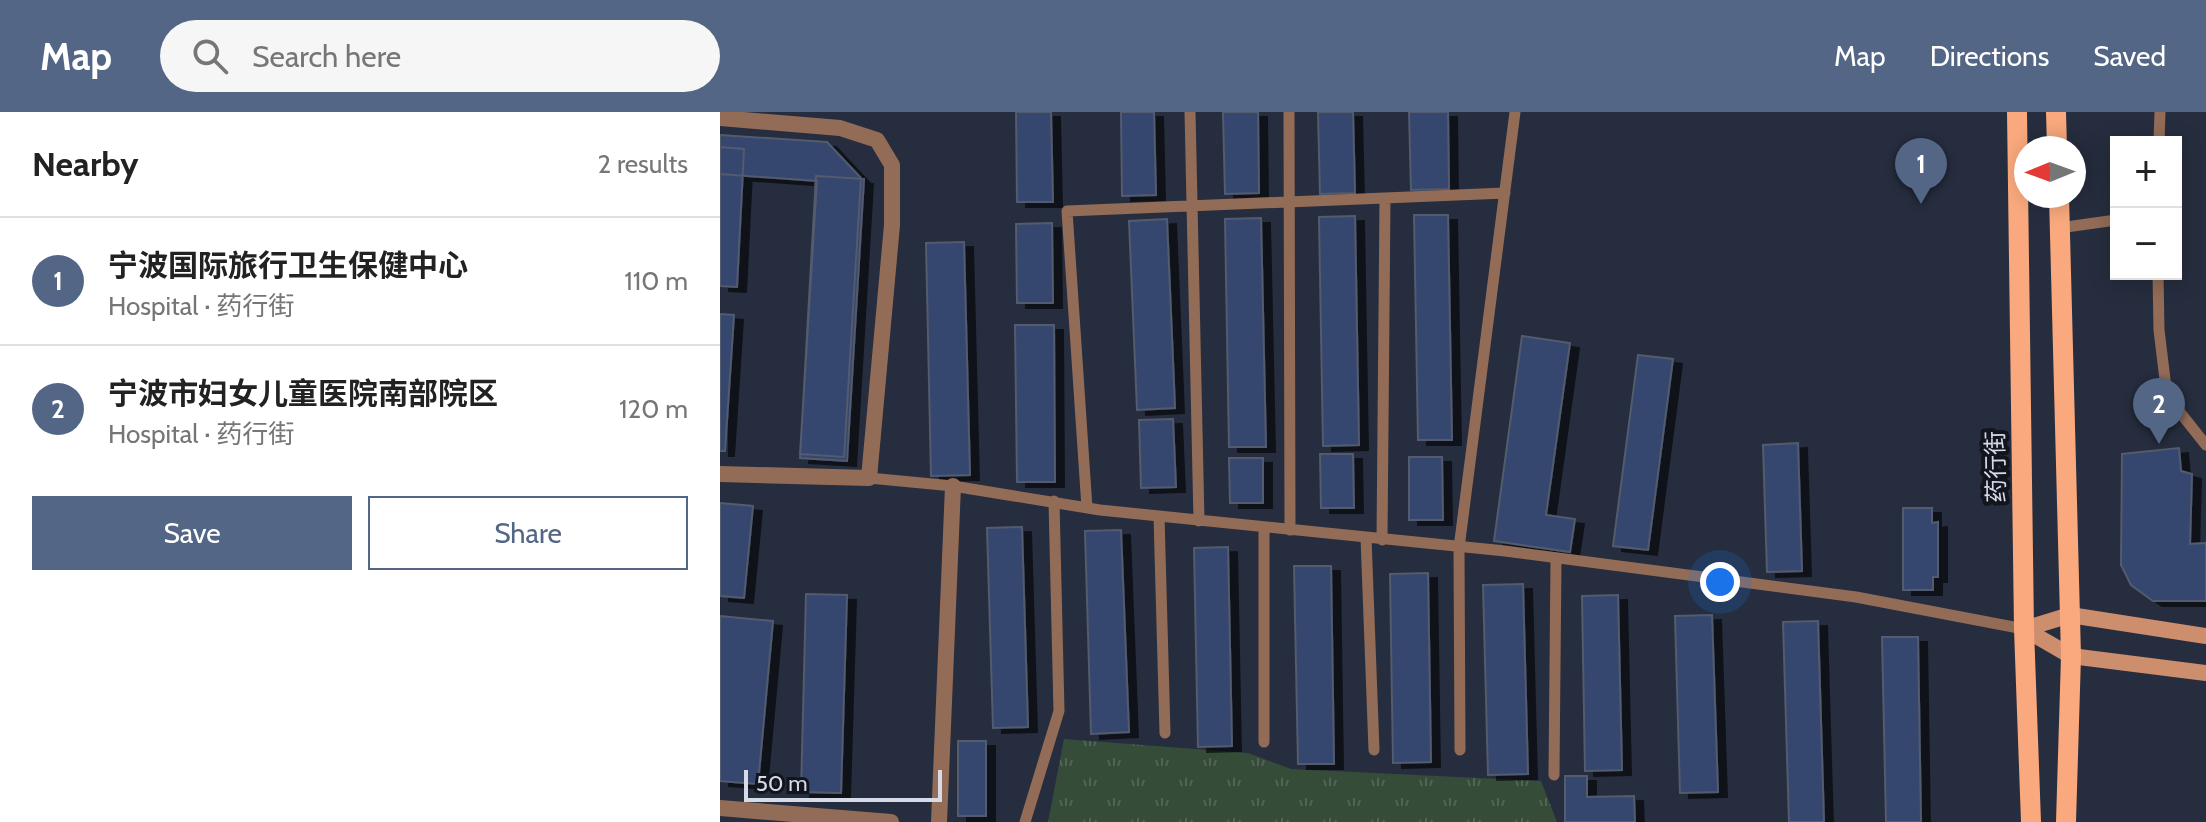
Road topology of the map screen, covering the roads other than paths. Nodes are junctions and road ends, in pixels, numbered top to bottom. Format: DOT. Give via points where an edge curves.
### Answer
graph roads {
  1 [pos="1190,112"];
  2 [pos="1289,112"];
  3 [pos="1515,112"];
  4 [pos="2017,112"];
  5 [pos="2056,112"];
  6 [pos="2160,112"];
  7 [pos="720,118"];
  8 [pos="2057,136"];
  9 [pos="2159,136"];
  10 [pos="1505,193"];
  11 [pos="1385,198"];
  12 [pos="1290,202"];
  13 [pos="1194,206"];
  14 [pos="2059,208"];
  15 [pos="2110,221"];
  16 [pos="2059,228"];
  17 [pos="2158,280"];
  18 [pos="2206,445"];
  19 [pos="720,474"];
  20 [pos="869,478"];
  21 [pos="953,486"];
  22 [pos="1054,501"];
  23 [pos="1087,508"];
  24 [pos="1159,516"];
  25 [pos="1199,521"];
  26 [pos="1264,527"];
  27 [pos="1290,530"];
  28 [pos="1366,538"];
  29 [pos="1382,540"];
  30 [pos="1459,548"];
  31 [pos="1556,558"];
  32 [pos="2070,615"];
  33 [pos="2024,629"];
  34 [pos="2206,636"];
  35 [pos="2071,656"];
  36 [pos="2206,673"];
  37 [pos="1165,733"];
  38 [pos="1264,742"];
  39 [pos="1374,750"];
  40 [pos="1460,750"];
  41 [pos="1554,775"];
  42 [pos="720,808"];
  43 [pos="2031,820"];
  44 [pos="891,822"];
  45 [pos="939,822"];
  46 [pos="1025,822"];
  47 [pos="2066,822"];
  1 -- 13 [label="lane"];
  2 -- 12 [label="lane"];
  3 -- 10 [label="lane"];
  4 -- 33 [label="main road, 药行街"];
  5 -- 8 [label="main road"];
  6 -- 9 [label="lane"];
  7 -- 20 [label="street" via="840,128 877,140 892,165 892,225"];
  10 -- 11 [label="lane"];
  10 -- 30 [label="lane"];
  11 -- 12 [label="lane"];
  11 -- 29 [label="lane"];
  12 -- 13 [label="lane"];
  12 -- 27 [label="lane"];
  13 -- 23 [label="lane" via="1067,211"];
  13 -- 25 [label="lane"];
  14 -- 16 [label="main road"];
  15 -- 16 [label="lane"];
  16 -- 32 [label="main road"];
  17 -- 18 [label="lane" via="2167,396"];
  19 -- 20 [label="street"];
  20 -- 21 [label="lane"];
  21 -- 22 [label="lane"];
  21 -- 45 [label="street"];
  22 -- 23 [label="lane"];
  22 -- 46 [label="lane" via="1059,711"];
  23 -- 24 [label="lane"];
  24 -- 25 [label="lane"];
  24 -- 37 [label="lane"];
  25 -- 26 [label="lane"];
  26 -- 27 [label="lane"];
  26 -- 38 [label="lane"];
  27 -- 28 [label="lane"];
  28 -- 29 [label="lane"];
  28 -- 39 [label="lane"];
  29 -- 30 [label="lane"];
  30 -- 31 [label="lane"];
  30 -- 40 [label="lane"];
  31 -- 33 [label="lane" via="1856,597"];
  31 -- 41 [label="lane"];
  32 -- 33 [label="street"];
  32 -- 34 [label="street"];
  32 -- 35 [label="main road"];
  33 -- 35 [label="street"];
  33 -- 43 [label="main road, 药行街"];
  35 -- 36 [label="street"];
  35 -- 47 [label="main road"];
  42 -- 44 [label="street"];
}
